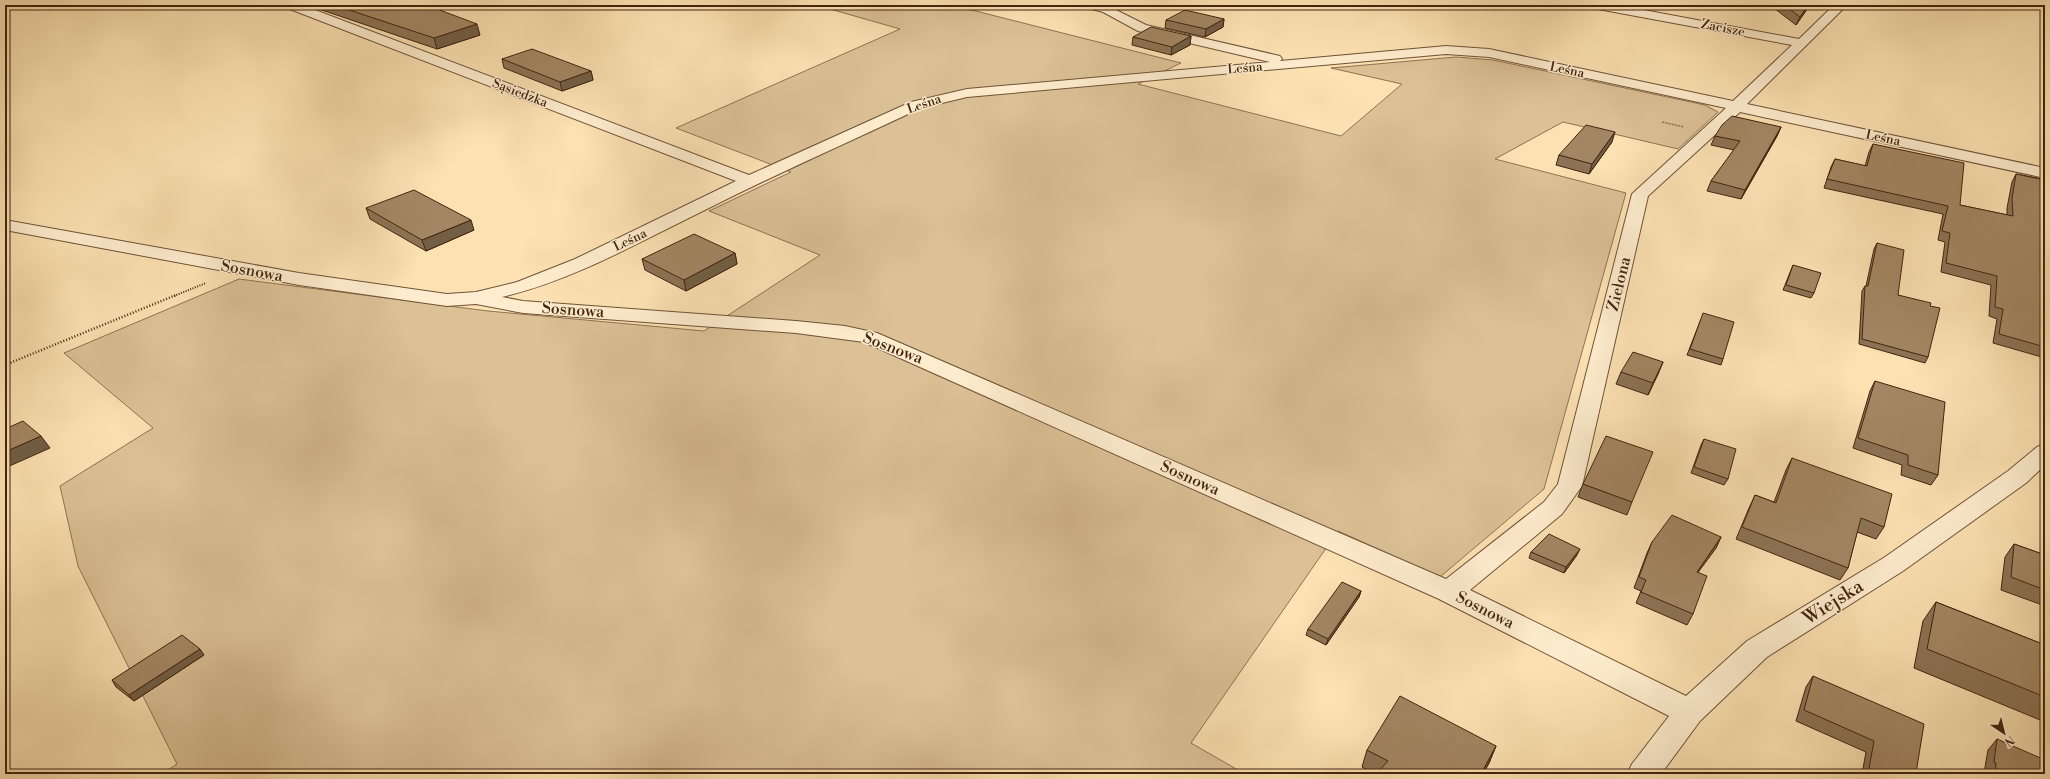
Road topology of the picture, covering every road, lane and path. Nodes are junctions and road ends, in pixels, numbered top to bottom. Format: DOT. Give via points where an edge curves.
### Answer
graph roads {
  1 [pos="291,5"];
  2 [pos="1092,5"];
  3 [pos="1598,5"];
  4 [pos="1841,5"];
  5 [pos="1800,43"];
  6 [pos="1285,64"];
  7 [pos="1736,107"];
  8 [pos="2045,173"];
  9 [pos="750,181"];
  10 [pos="5,225"];
  11 [pos="242,269"];
  12 [pos="476,298"];
  13 [pos="5,365"];
  14 [pos="2045,452"];
  15 [pos="1449,592"];
  16 [pos="1689,712"];
  17 [pos="1643,774"];
  1 -- 9 [label="street, Sąsiedzka"];
  2 -- 6 [label="street" via="1107,9 1142,28 1275,59"];
  3 -- 5 [label="street, Zacisze"];
  4 -- 5 [label="street, Zielona"];
  5 -- 7 [label="street, Zielona"];
  6 -- 7 [label="street, Leśna" via="1317,65 1446,50 1472,51"];
  6 -- 9 [label="street, Leśna" via="967,93 938,98"];
  7 -- 8 [label="street, Leśna"];
  7 -- 15 [label="street, Zielona" via="1640,194 1570,486 1553,508"];
  9 -- 12 [label="street, Leśna" via="582,263 524,286"];
  10 -- 11 [label="street, Sosnowa"];
  11 -- 12 [label="street, Sosnowa" via="447,300"];
  11 -- 13 [label="path"];
  12 -- 15 [label="street, Sosnowa" via="523,307 796,327 870,337"];
  14 -- 16 [label="street, Wiejska" via="2017,477 1894,564 1757,649"];
  15 -- 16 [label="street, Sosnowa"];
  16 -- 17 [label="street, Wiejska"];
}
